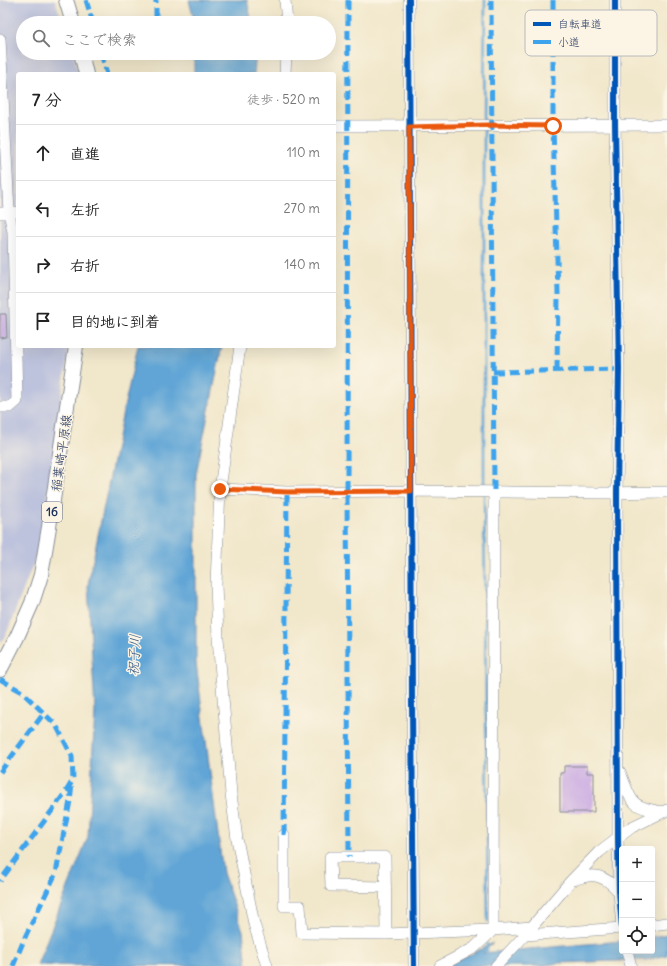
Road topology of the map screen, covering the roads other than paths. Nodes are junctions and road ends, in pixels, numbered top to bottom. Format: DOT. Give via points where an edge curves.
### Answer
graph roads {
  1 [pos="66,0"];
  2 [pos="285,0"];
  3 [pos="409,0"];
  4 [pos="615,0"];
  5 [pos="615,10"];
  6 [pos="71,16"];
  7 [pos="286,16"];
  8 [pos="0,39"];
  9 [pos="615,56"];
  10 [pos="83,60"];
  11 [pos="286,60"];
  12 [pos="86,72"];
  13 [pos="285,72"];
  14 [pos="614,124"];
  15 [pos="667,125"];
  16 [pos="336,126"];
  17 [pos="409,127"];
  18 [pos="9,212"];
  19 [pos="76,348"];
  20 [pos="240,348"];
  21 [pos="0,407"];
  22 [pos="220,489"];
  23 [pos="411,491"];
  24 [pos="617,492"];
  25 [pos="667,492"];
  26 [pos="492,493"];
  27 [pos="0,669"];
  28 [pos="618,768"];
  29 [pos="665,811"];
  30 [pos="284,835"];
  31 [pos="618,839"];
  32 [pos="570,882"];
  33 [pos="386,887"];
  34 [pos="619,892"];
  35 [pos="667,923"];
  36 [pos="655,925"];
  37 [pos="619,927"];
  38 [pos="493,930"];
  39 [pos="529,931"];
  40 [pos="414,933"];
  41 [pos="386,934"];
  42 [pos="628,954"];
  43 [pos="267,966"];
  44 [pos="414,966"];
  45 [pos="440,966"];
  46 [pos="496,966"];
  47 [pos="631,966"];
  1 -- 6 [label="main road"];
  2 -- 7 [label="street"];
  3 -- 17 [label="street"];
  4 -- 5 [label="street"];
  8 -- 18 [label="street"];
  9 -- 14 [label="street"];
  10 -- 12 [label="main road"];
  11 -- 13 [label="street"];
  14 -- 15 [label="street"];
  14 -- 17 [label="street"];
  14 -- 24 [label="street" via="619,369"];
  16 -- 17 [label="street"];
  17 -- 23 [label="street"];
  18 -- 21 [label="street" via="13,232 17,401 10,407"];
  19 -- 27 [label="main road, 稲葉崎平原線 / 16" via="41,575 18,637"];
  20 -- 22 [label="street"];
  22 -- 23 [label="street" via="287,492"];
  22 -- 43 [label="street" via="216,584 231,794 254,924"];
  23 -- 26 [label="street"];
  23 -- 40 [label="street"];
  24 -- 25 [label="street"];
  24 -- 26 [label="street"];
  24 -- 28 [label="street"];
  26 -- 38 [label="street"];
  28 -- 29 [label="street" via="631,800 636,805 643,809"];
  28 -- 31 [label="street"];
  29 -- 31 [label="street" via="632,827"];
  30 -- 41 [label="street" via="284,906 300,906 302,933"];
  31 -- 32 [label="street" via="599,852"];
  31 -- 34 [label="street"];
  32 -- 34 [label="street" via="583,877 603,877"];
  32 -- 39 [label="street"];
  33 -- 33 [label="street" via="386,858 330,858 331,886"];
  33 -- 41 [label="street"];
  35 -- 36 [label="street"];
  37 -- 39 [label="street"];
  38 -- 39 [label="street"];
  38 -- 40 [label="street"];
  38 -- 45 [label="street" via="474,948"];
  39 -- 46 [label="street"];
  40 -- 41 [label="street"];
  40 -- 44 [label="street"];
  42 -- 47 [label="street"];
}
